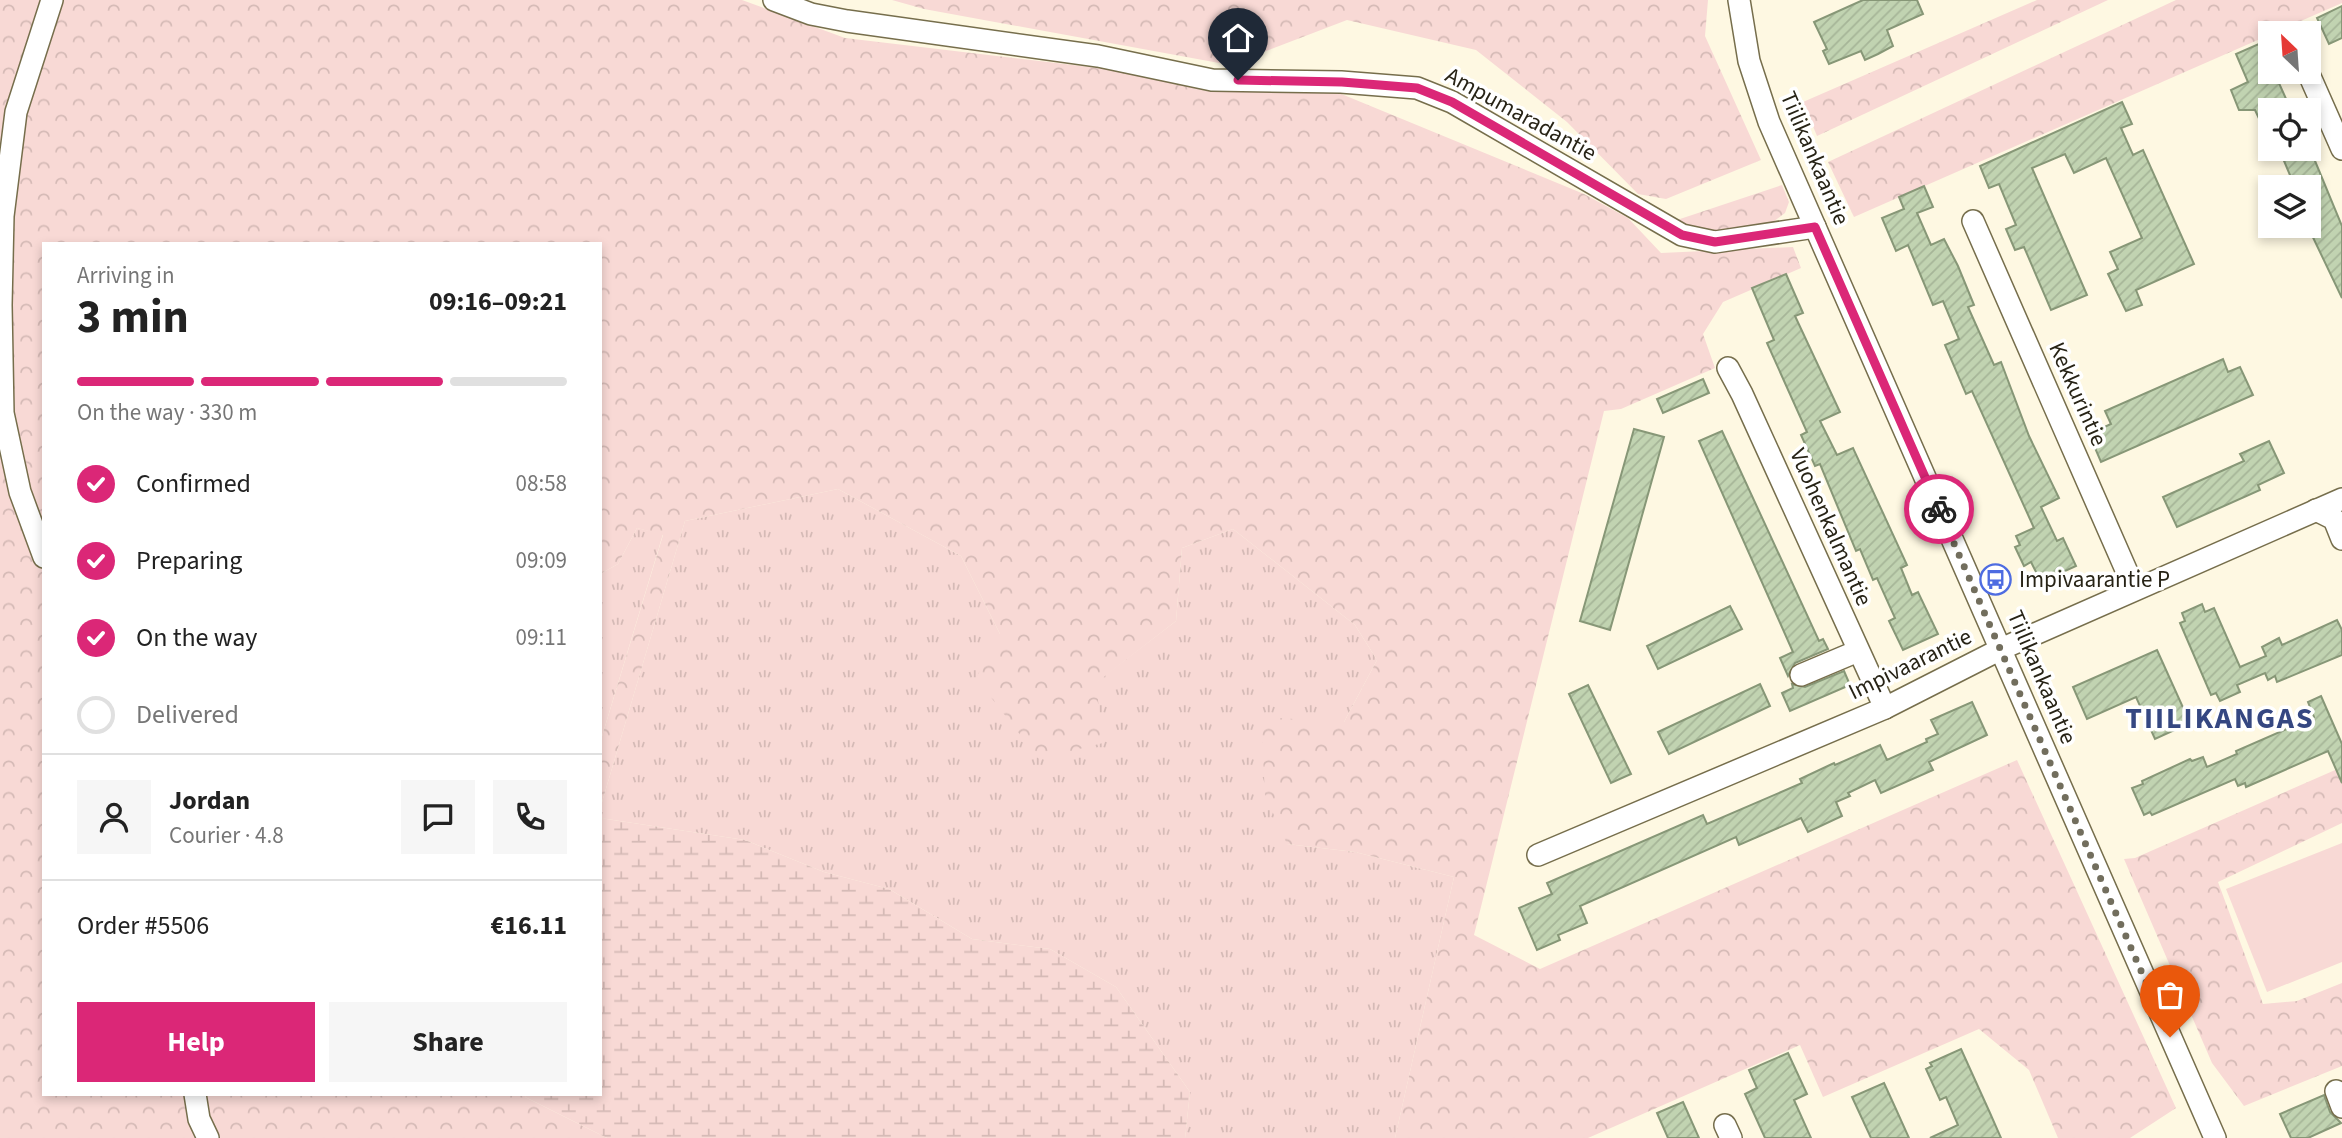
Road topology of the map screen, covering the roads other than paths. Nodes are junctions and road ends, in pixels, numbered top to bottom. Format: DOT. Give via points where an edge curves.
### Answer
graph roads {
  1 [pos="52,0"];
  2 [pos="774,0"];
  3 [pos="1739,0"];
  4 [pos="2313,84"];
  5 [pos="2342,149"];
  6 [pos="1973,221"];
  7 [pos="1815,227"];
  8 [pos="1728,368"];
  9 [pos="2342,499"];
  10 [pos="2316,510"];
  11 [pos="2342,539"];
  12 [pos="42,552"];
  13 [pos="2134,588"];
  14 [pos="2001,649"];
  15 [pos="1858,651"];
  16 [pos="1801,676"];
  17 [pos="1885,708"];
  18 [pos="1538,855"];
  19 [pos="195,1096"];
  20 [pos="2211,1137"];
  21 [pos="208,1138"];
  1 -- 12 [label="street" via="16,112 3,216 1,305 4,414 20,492"];
  2 -- 7 [label="street, Ampumaradantie" via="847,21 1098,56 1212,80 1417,88 1452,102 1682,235 1715,242"];
  3 -- 7 [label="street, Tiilikankaantie" via="1756,86"];
  4 -- 5 [label="street"];
  6 -- 13 [label="street, Kekkurintie"];
  7 -- 14 [label="street, Tiilikankaantie"];
  8 -- 15 [label="street, Vuohenkalmantie"];
  9 -- 10 [label="street, Impivaarantie"];
  10 -- 11 [label="street" via="2334,519"];
  10 -- 13 [label="street, Impivaarantie"];
  13 -- 14 [label="street, Impivaarantie"];
  14 -- 17 [label="street, Impivaarantie"];
  14 -- 20 [label="street, Tiilikankaantie"];
  15 -- 16 [label="street"];
  15 -- 17 [label="street, Vuohenkalmantie"];
  17 -- 18 [label="street, Impivaarantie"];
  19 -- 21 [label="street"];
}
